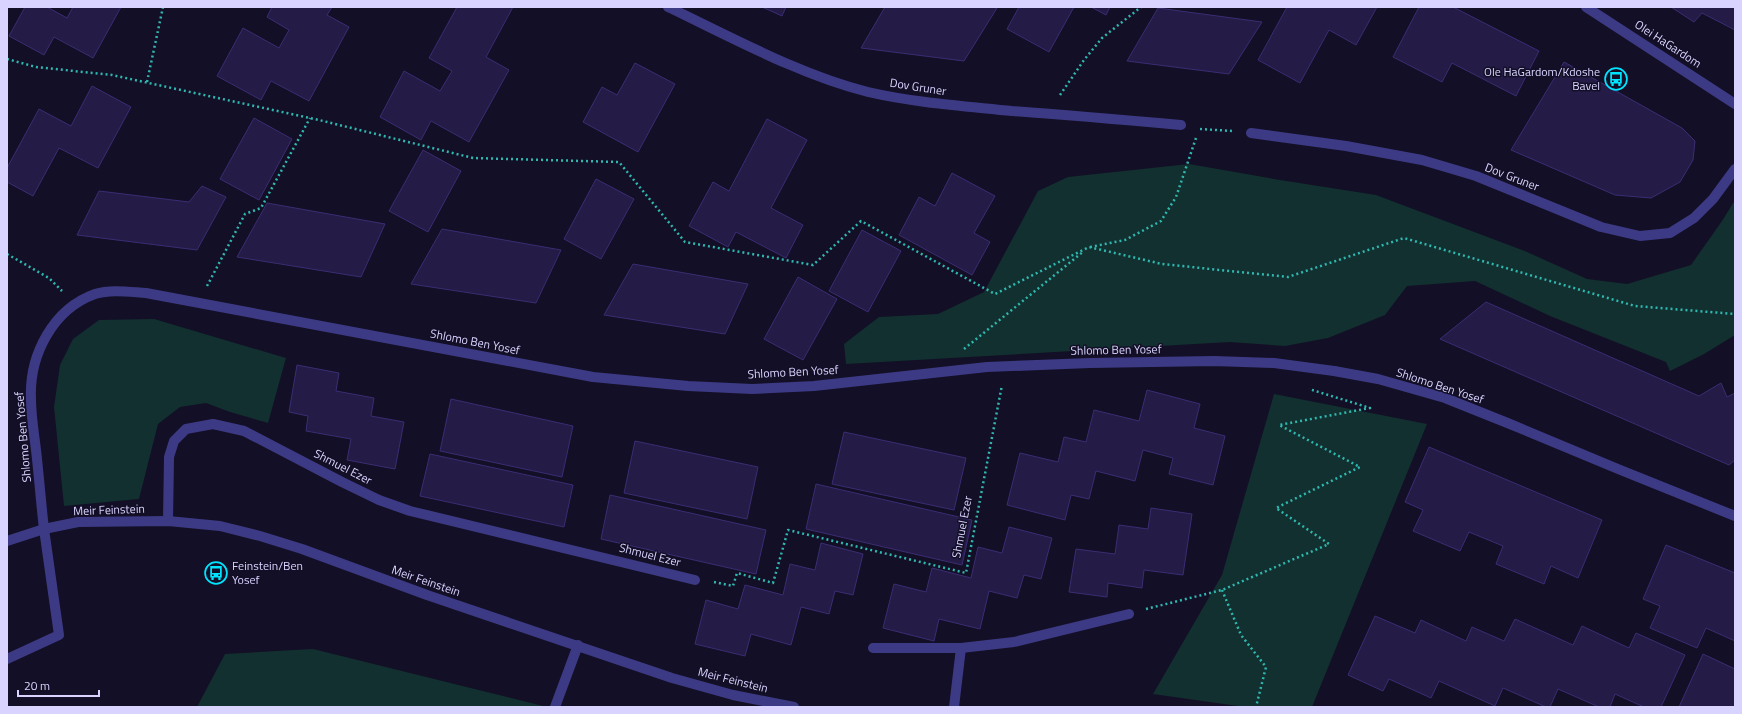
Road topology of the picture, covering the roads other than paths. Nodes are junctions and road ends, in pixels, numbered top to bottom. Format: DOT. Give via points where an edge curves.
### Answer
graph roads {
  1 [pos="668,7"];
  2 [pos="1586,7"];
  3 [pos="1735,104"];
  4 [pos="1181,124"];
  5 [pos="1251,133"];
  6 [pos="1735,169"];
  7 [pos="1735,516"];
  8 [pos="168,522"];
  9 [pos="44,529"];
  10 [pos="7,541"];
  11 [pos="695,580"];
  12 [pos="1129,614"];
  13 [pos="578,646"];
  14 [pos="873,648"];
  15 [pos="961,648"];
  16 [pos="7,659"];
  17 [pos="555,707"];
  18 [pos="794,707"];
  19 [pos="954,707"];
  1 -- 4 [label="street, Dov Gruner" via="806,71 840,83 910,101"];
  2 -- 3 [label="street, Olei HaGardom"];
  5 -- 6 [label="street, Dov Gruner" via="1422,160 1476,176 1601,227 1640,236 1670,233 1694,218 1713,199"];
  7 -- 9 [label="street, Shlomo Ben Yosef" via="1444,398 1334,371 1274,363 1214,361 1090,363 936,372 814,386 688,386 593,377 198,302 119,291 96,294 76,303 55,322 41,344 33,371 31,398"];
  8 -- 9 [label="street, Meir Feinstein" via="78,522"];
  8 -- 11 [label="street, Shmuel Ezer" via="169,457 174,441 186,429 213,424 244,431 379,500 410,511"];
  8 -- 13 [label="street, Meir Feinstein" via="220,526 260,536"];
  9 -- 10 [label="street, Meir Feinstein"];
  9 -- 16 [label="street, Shlomo Ben Yosef" via="60,635"];
  12 -- 15 [label="street" via="1014,642"];
  13 -- 17 [label="street"];
  13 -- 18 [label="street, Meir Feinstein" via="672,678 733,695"];
  14 -- 15 [label="street"];
  15 -- 19 [label="street"];
}
